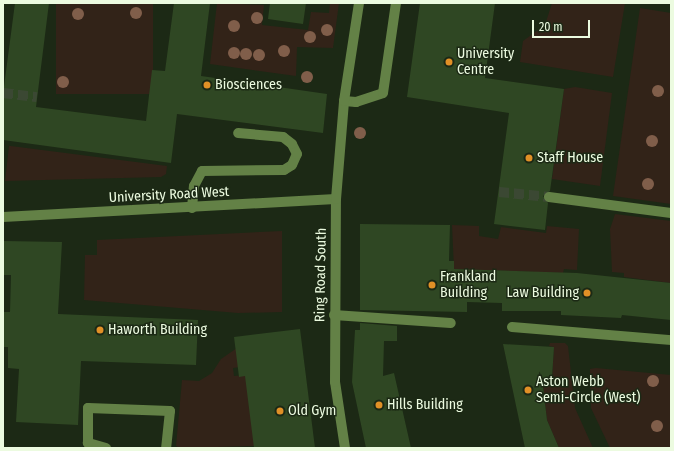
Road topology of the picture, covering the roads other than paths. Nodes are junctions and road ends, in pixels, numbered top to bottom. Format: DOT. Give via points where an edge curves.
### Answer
graph roads {
  1 [pos="359,3"];
  2 [pos="396,3"];
  3 [pos="344,101"];
  4 [pos="238,133"];
  5 [pos="549,197"];
  6 [pos="336,200"];
  7 [pos="192,208"];
  8 [pos="671,213"];
  9 [pos="3,217"];
  10 [pos="334,315"];
  11 [pos="451,323"];
  12 [pos="512,327"];
  13 [pos="671,340"];
  14 [pos="106,448"];
  15 [pos="166,448"];
  16 [pos="345,448"];
  1 -- 3 [label="street, Ring Road South"];
  2 -- 3 [label="street" via="384,93 356,102"];
  3 -- 6 [label="street, Ring Road South"];
  4 -- 7 [label="street" via="283,137 292,144 297,154 292,165 284,170 202,170 194,186"];
  5 -- 8 [label="street"];
  6 -- 7 [label="street, University Road West"];
  6 -- 10 [label="street, Ring Road South"];
  7 -- 9 [label="street, University Road West"];
  10 -- 11 [label="street"];
  10 -- 16 [label="street, Ring Road South" via="335,382"];
  12 -- 13 [label="street"];
  14 -- 15 [label="street" via="88,443 88,408 170,411"];
}
